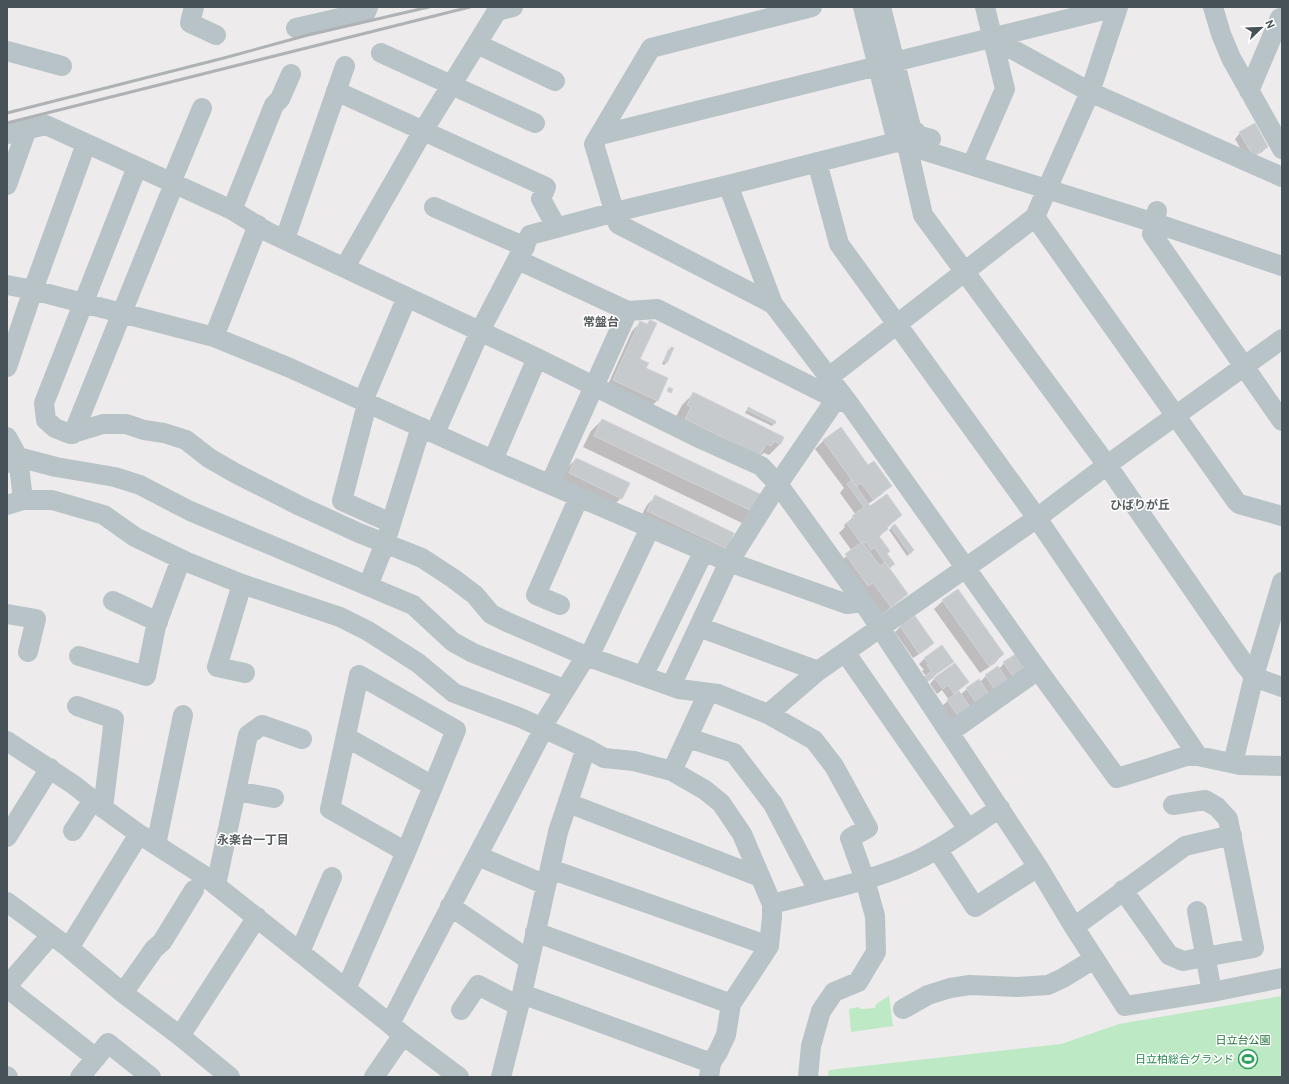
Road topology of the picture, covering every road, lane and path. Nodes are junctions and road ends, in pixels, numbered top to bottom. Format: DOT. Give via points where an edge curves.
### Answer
graph roads {
  1 [pos="194,7"];
  2 [pos="368,7"];
  3 [pos="513,7"];
  4 [pos="812,7"];
  5 [pos="863,7"];
  6 [pos="881,7"];
  7 [pos="985,7"];
  8 [pos="1117,7"];
  9 [pos="1213,7"];
  10 [pos="1280,18"];
  11 [pos="296,28"];
  12 [pos="216,35"];
  13 [pos="992,38"];
  14 [pos="477,44"];
  15 [pos="7,51"];
  16 [pos="381,53"];
  17 [pos="886,65"];
  18 [pos="62,66"];
  19 [pos="345,66"];
  20 [pos="291,74"];
  21 [pos="555,81"];
  22 [pos="452,85"];
  23 [pos="336,91"];
  24 [pos="1249,91"];
  25 [pos="1090,92"];
  26 [pos="202,108"];
  27 [pos="535,123"];
  28 [pos="27,129"];
  29 [pos="423,131"];
  30 [pos="7,134"];
  31 [pos="600,135"];
  32 [pos="908,141"];
  33 [pos="86,144"];
  34 [pos="1282,148"];
  35 [pos="974,159"];
  36 [pos="817,162"];
  37 [pos="138,167"];
  38 [pos="1282,177"];
  39 [pos="1049,183"];
  40 [pos="173,184"];
  41 [pos="7,185"];
  42 [pos="728,186"];
  43 [pos="434,207"];
  44 [pos="232,210"];
  45 [pos="615,212"];
  46 [pos="1156,216"];
  47 [pos="1035,217"];
  48 [pos="258,225"];
  49 [pos="557,228"];
  50 [pos="284,239"];
  51 [pos="521,253"];
  52 [pos="1282,254"];
  53 [pos="1282,266"];
  54 [pos="344,267"];
  55 [pos="965,272"];
  56 [pos="7,285"];
  57 [pos="33,290"];
  58 [pos="407,297"];
  59 [pos="84,303"];
  60 [pos="773,304"];
  61 [pos="628,311"];
  62 [pos="122,313"];
  63 [pos="897,324"];
  64 [pos="480,331"];
  65 [pos="214,336"];
  66 [pos="1282,339"];
  67 [pos="538,358"];
  68 [pos="7,367"];
  69 [pos="1244,367"];
  70 [pos="829,377"];
  71 [pos="595,386"];
  72 [pos="365,402"];
  73 [pos="843,402"];
  74 [pos="1175,416"];
  75 [pos="1282,421"];
  76 [pos="428,430"];
  77 [pos="73,434"];
  78 [pos="7,437"];
  79 [pos="13,460"];
  80 [pos="493,460"];
  81 [pos="1107,465"];
  82 [pos="550,484"];
  83 [pos="778,484"];
  84 [pos="579,497"];
  85 [pos="15,503"];
  86 [pos="1282,516"];
  87 [pos="1037,518"];
  88 [pos="391,523"];
  89 [pos="650,528"];
  90 [pos="385,543"];
  91 [pos="704,551"];
  92 [pos="181,559"];
  93 [pos="729,562"];
  94 [pos="966,568"];
  95 [pos="1282,582"];
  96 [pos="242,584"];
  97 [pos="368,586"];
  98 [pos="113,601"];
  99 [pos="864,602"];
  100 [pos="1279,603"];
  101 [pos="560,605"];
  102 [pos="7,614"];
  103 [pos="158,622"];
  104 [pos="699,627"];
  105 [pos="880,627"];
  106 [pos="28,652"];
  107 [pos="845,652"];
  108 [pos="79,656"];
  109 [pos="588,657"];
  110 [pos="1038,670"];
  111 [pos="818,671"];
  112 [pos="244,673"];
  113 [pos="643,676"];
  114 [pos="1254,676"];
  115 [pos="670,686"];
  116 [pos="1282,687"];
  117 [pos="564,690"];
  118 [pos="708,693"];
  119 [pos="77,706"];
  120 [pos="768,714"];
  121 [pos="183,715"];
  122 [pos="543,728"];
  123 [pos="950,732"];
  124 [pos="346,737"];
  125 [pos="688,738"];
  126 [pos="302,739"];
  127 [pos="7,741"];
  128 [pos="586,748"];
  129 [pos="1198,756"];
  130 [pos="1233,763"];
  131 [pos="1282,766"];
  132 [pos="50,768"];
  133 [pos="672,771"];
  134 [pos="433,786"];
  135 [pos="236,791"];
  136 [pos="274,798"];
  137 [pos="568,803"];
  138 [pos="98,804"];
  139 [pos="1173,805"];
  140 [pos="1000,808"];
  141 [pos="968,829"];
  142 [pos="73,831"];
  143 [pos="139,834"];
  144 [pos="1232,835"];
  145 [pos="7,836"];
  146 [pos="156,844"];
  147 [pos="937,849"];
  148 [pos="406,852"];
  149 [pos="478,856"];
  150 [pos="1038,867"];
  151 [pos="332,877"];
  152 [pos="548,877"];
  153 [pos="760,877"];
  154 [pos="865,880"];
  155 [pos="216,885"];
  156 [pos="194,890"];
  157 [pos="1124,890"];
  158 [pos="819,892"];
  159 [pos="7,902"];
  160 [pos="772,904"];
  161 [pos="450,906"];
  162 [pos="1197,911"];
  163 [pos="257,917"];
  164 [pos="1074,928"];
  165 [pos="535,932"];
  166 [pos="51,935"];
  167 [pos="769,946"];
  168 [pos="69,948"];
  169 [pos="300,952"];
  170 [pos="1205,958"];
  171 [pos="1094,959"];
  172 [pos="529,960"];
  173 [pos="1282,978"];
  174 [pos="7,987"];
  175 [pos="346,989"];
  176 [pos="1212,992"];
  177 [pos="123,993"];
  178 [pos="521,1000"];
  179 [pos="731,1004"];
  180 [pos="903,1008"];
  181 [pos="461,1010"];
  182 [pos="396,1030"];
  183 [pos="180,1036"];
  184 [pos="96,1058"];
  185 [pos="710,1070"];
  186 [pos="80,1077"];
  187 [pos="151,1077"];
  188 [pos="230,1077"];
  189 [pos="374,1077"];
  190 [pos="459,1077"];
  191 [pos="501,1077"];
  192 [pos="808,1077"];
  1 -- 12 [label="street" via="190,23"];
  2 -- 11 [label="street" via="366,12"];
  3 -- 14 [label="street" via="497,11"];
  4 -- 31 [label="street" via="651,48"];
  5 -- 17 [label="street"];
  6 -- 17 [label="street"];
  7 -- 13 [label="street"];
  8 -- 13 [label="street"];
  8 -- 25 [label="street"];
  9 -- 24 [label="street" via="1223,40"];
  10 -- 24 [label="street"];
  13 -- 17 [label="street"];
  13 -- 25 [label="street"];
  13 -- 35 [label="street" via="1005,89"];
  14 -- 21 [label="street"];
  14 -- 22 [label="street"];
  15 -- 18 [label="street"];
  16 -- 22 [label="street"];
  17 -- 31 [label="street"];
  17 -- 32 [label="street" via="911,127"];
  19 -- 23 [label="street"];
  20 -- 44 [label="street" via="280,99 274,105"];
  22 -- 27 [label="street"];
  22 -- 29 [label="street"];
  23 -- 29 [label="street"];
  23 -- 50 [label="street"];
  24 -- 34 [label="street"];
  25 -- 38 [label="street"];
  25 -- 39 [label="street"];
  26 -- 40 [label="street"];
  28 -- 30 [label="street"];
  28 -- 33 [label="street" via="46,125"];
  28 -- 41 [label="street"];
  29 -- 49 [label="street" via="546,187 541,199"];
  29 -- 54 [label="street"];
  31 -- 45 [label="street" via="594,144"];
  32 -- 35 [label="street"];
  32 -- 36 [label="street"];
  32 -- 55 [label="street" via="923,215"];
  33 -- 37 [label="street"];
  33 -- 57 [label="street"];
  35 -- 39 [label="street"];
  36 -- 42 [label="street"];
  36 -- 63 [label="street" via="839,244"];
  37 -- 40 [label="street"];
  37 -- 59 [label="street"];
  39 -- 46 [label="street"];
  39 -- 47 [label="street"];
  40 -- 44 [label="street"];
  40 -- 62 [label="street"];
  42 -- 45 [label="street"];
  42 -- 60 [label="street"];
  43 -- 51 [label="street"];
  44 -- 48 [label="street"];
  45 -- 49 [label="street"];
  45 -- 60 [label="street" via="618,224"];
  46 -- 52 [label="street"];
  46 -- 53 [label="street"];
  46 -- 69 [label="street" via="1152,234"];
  47 -- 55 [label="street"];
  47 -- 74 [label="street"];
  48 -- 50 [label="street"];
  48 -- 65 [label="street"];
  49 -- 51 [label="street" via="530,235"];
  50 -- 54 [label="street"];
  51 -- 61 [label="street"];
  51 -- 64 [label="street"];
  54 -- 58 [label="street"];
  55 -- 63 [label="street"];
  55 -- 81 [label="street"];
  56 -- 57 [label="street"];
  57 -- 59 [label="street"];
  57 -- 68 [label="street"];
  58 -- 64 [label="street"];
  58 -- 72 [label="street"];
  59 -- 62 [label="street"];
  59 -- 77 [label="street" via="44,403 46,420 54,428"];
  60 -- 70 [label="street"];
  61 -- 71 [label="street"];
  61 -- 73 [label="street" via="657,309"];
  62 -- 65 [label="street"];
  62 -- 77 [label="street"];
  63 -- 70 [label="street"];
  63 -- 87 [label="street"];
  64 -- 67 [label="street"];
  64 -- 76 [label="street"];
  65 -- 72 [label="street"];
  66 -- 69 [label="street"];
  67 -- 71 [label="street"];
  67 -- 80 [label="street"];
  69 -- 74 [label="street"];
  69 -- 75 [label="street"];
  70 -- 73 [label="street"];
  71 -- 82 [label="street"];
  71 -- 83 [label="street" via="761,466"];
  72 -- 76 [label="street"];
  72 -- 88 [label="street" via="342,501"];
  73 -- 83 [label="street"];
  73 -- 94 [label="street"];
  74 -- 81 [label="street"];
  74 -- 86 [label="street" via="1239,504"];
  76 -- 80 [label="street"];
  76 -- 88 [label="street"];
  77 -- 90 [label="street" via="103,424 126,424 186,440 209,458 235,473 300,506"];
  78 -- 79 [label="street"];
  79 -- 85 [label="street"];
  79 -- 97 [label="street" via="115,477 140,485 190,511"];
  80 -- 82 [label="street"];
  81 -- 87 [label="street"];
  81 -- 114 [label="street"];
  82 -- 84 [label="street"];
  83 -- 93 [label="street"];
  83 -- 99 [label="street"];
  84 -- 89 [label="street"];
  84 -- 101 [label="street" via="536,595"];
  85 -- 92 [label="street" via="52,500 104,515 135,536"];
  87 -- 94 [label="street"];
  87 -- 129 [label="street"];
  88 -- 90 [label="street"];
  89 -- 91 [label="street"];
  89 -- 109 [label="street"];
  90 -- 97 [label="street"];
  90 -- 109 [label="street" via="422,558 448,575 475,595 492,614"];
  91 -- 93 [label="street"];
  91 -- 113 [label="street"];
  92 -- 96 [label="street"];
  92 -- 103 [label="street"];
  93 -- 99 [label="street" via="847,604"];
  93 -- 104 [label="street"];
  94 -- 105 [label="street"];
  94 -- 110 [label="street"];
  95 -- 100 [label="street"];
  96 -- 112 [label="street" via="217,667"];
  96 -- 122 [label="street" via="340,617 368,631 418,663 454,693"];
  97 -- 117 [label="street" via="413,605 453,642 473,653"];
  98 -- 103 [label="street"];
  99 -- 105 [label="street"];
  100 -- 114 [label="street"];
  102 -- 106 [label="street" via="36,619"];
  103 -- 108 [label="street" via="146,676"];
  104 -- 111 [label="street"];
  104 -- 115 [label="street"];
  105 -- 107 [label="street"];
  105 -- 123 [label="street"];
  107 -- 111 [label="street"];
  107 -- 141 [label="street"];
  109 -- 113 [label="street"];
  109 -- 117 [label="street"];
  110 -- 123 [label="street"];
  110 -- 129 [label="street" via="1117,778 1186,756"];
  111 -- 120 [label="street"];
  113 -- 115 [label="street"];
  114 -- 116 [label="street"];
  114 -- 130 [label="street"];
  115 -- 118 [label="street"];
  117 -- 122 [label="street"];
  118 -- 120 [label="street" via="718,694"];
  118 -- 125 [label="street"];
  119 -- 138 [label="street" via="114,719"];
  120 -- 154 [label="street" via="814,740 834,766 868,828 850,838"];
  121 -- 146 [label="street"];
  122 -- 128 [label="street"];
  122 -- 149 [label="street"];
  123 -- 140 [label="street"];
  124 -- 134 [label="street"];
  124 -- 134 [label="street" via="359,675 456,730"];
  124 -- 148 [label="street" via="330,809"];
  125 -- 133 [label="street"];
  125 -- 158 [label="street" via="734,753 773,804"];
  126 -- 135 [label="street" via="262,725 248,735"];
  127 -- 132 [label="street"];
  128 -- 133 [label="street" via="604,758 634,761"];
  128 -- 137 [label="street"];
  129 -- 130 [label="street"];
  130 -- 131 [label="street"];
  132 -- 138 [label="street"];
  132 -- 145 [label="street"];
  133 -- 153 [label="street" via="706,790 721,803 742,834"];
  134 -- 148 [label="street"];
  135 -- 136 [label="street"];
  135 -- 155 [label="street"];
  137 -- 152 [label="street" via="558,832"];
  137 -- 153 [label="street"];
  138 -- 142 [label="street"];
  138 -- 143 [label="street"];
  139 -- 144 [label="street" via="1205,800 1217,807 1228,819"];
  140 -- 141 [label="street"];
  140 -- 150 [label="street"];
  141 -- 147 [label="street"];
  143 -- 146 [label="street"];
  143 -- 168 [label="street"];
  144 -- 157 [label="street" via="1185,846"];
  144 -- 170 [label="street" via="1254,948"];
  146 -- 155 [label="street"];
  147 -- 150 [label="street" via="975,907"];
  147 -- 154 [label="street" via="907,865"];
  148 -- 175 [label="street"];
  149 -- 152 [label="street"];
  149 -- 161 [label="street"];
  150 -- 164 [label="street"];
  151 -- 169 [label="street"];
  152 -- 165 [label="street"];
  152 -- 167 [label="street"];
  153 -- 160 [label="street"];
  154 -- 158 [label="street"];
  154 -- 192 [label="street" via="875,916 876,952 858,982 834,992 821,1011 811,1046"];
  155 -- 163 [label="street"];
  156 -- 177 [label="street" via="162,942 154,949"];
  157 -- 164 [label="street"];
  157 -- 170 [label="street" via="1169,955 1183,961"];
  158 -- 160 [label="street"];
  159 -- 166 [label="street"];
  160 -- 167 [label="street"];
  161 -- 172 [label="street"];
  161 -- 182 [label="street"];
  162 -- 170 [label="street"];
  163 -- 169 [label="street"];
  163 -- 183 [label="street"];
  164 -- 171 [label="street"];
  165 -- 172 [label="street"];
  165 -- 179 [label="street"];
  166 -- 168 [label="street"];
  166 -- 174 [label="street"];
  167 -- 179 [label="street"];
  168 -- 177 [label="street"];
  169 -- 175 [label="street"];
  170 -- 176 [label="street"];
  171 -- 176 [label="street" via="1125,1006"];
  171 -- 180 [label="street" via="1048,985 1018,987 970,984 928,995"];
  172 -- 178 [label="street"];
  173 -- 176 [label="street"];
  174 -- 184 [label="street"];
  175 -- 182 [label="street"];
  177 -- 183 [label="street"];
  178 -- 181 [label="street" via="478,985"];
  178 -- 185 [label="street"];
  178 -- 191 [label="street"];
  179 -- 185 [label="street" via="726,1035"];
  182 -- 189 [label="street"];
  182 -- 190 [label="street"];
  183 -- 188 [label="street"];
  184 -- 186 [label="street"];
  184 -- 187 [label="street" via="108,1043"];
}
